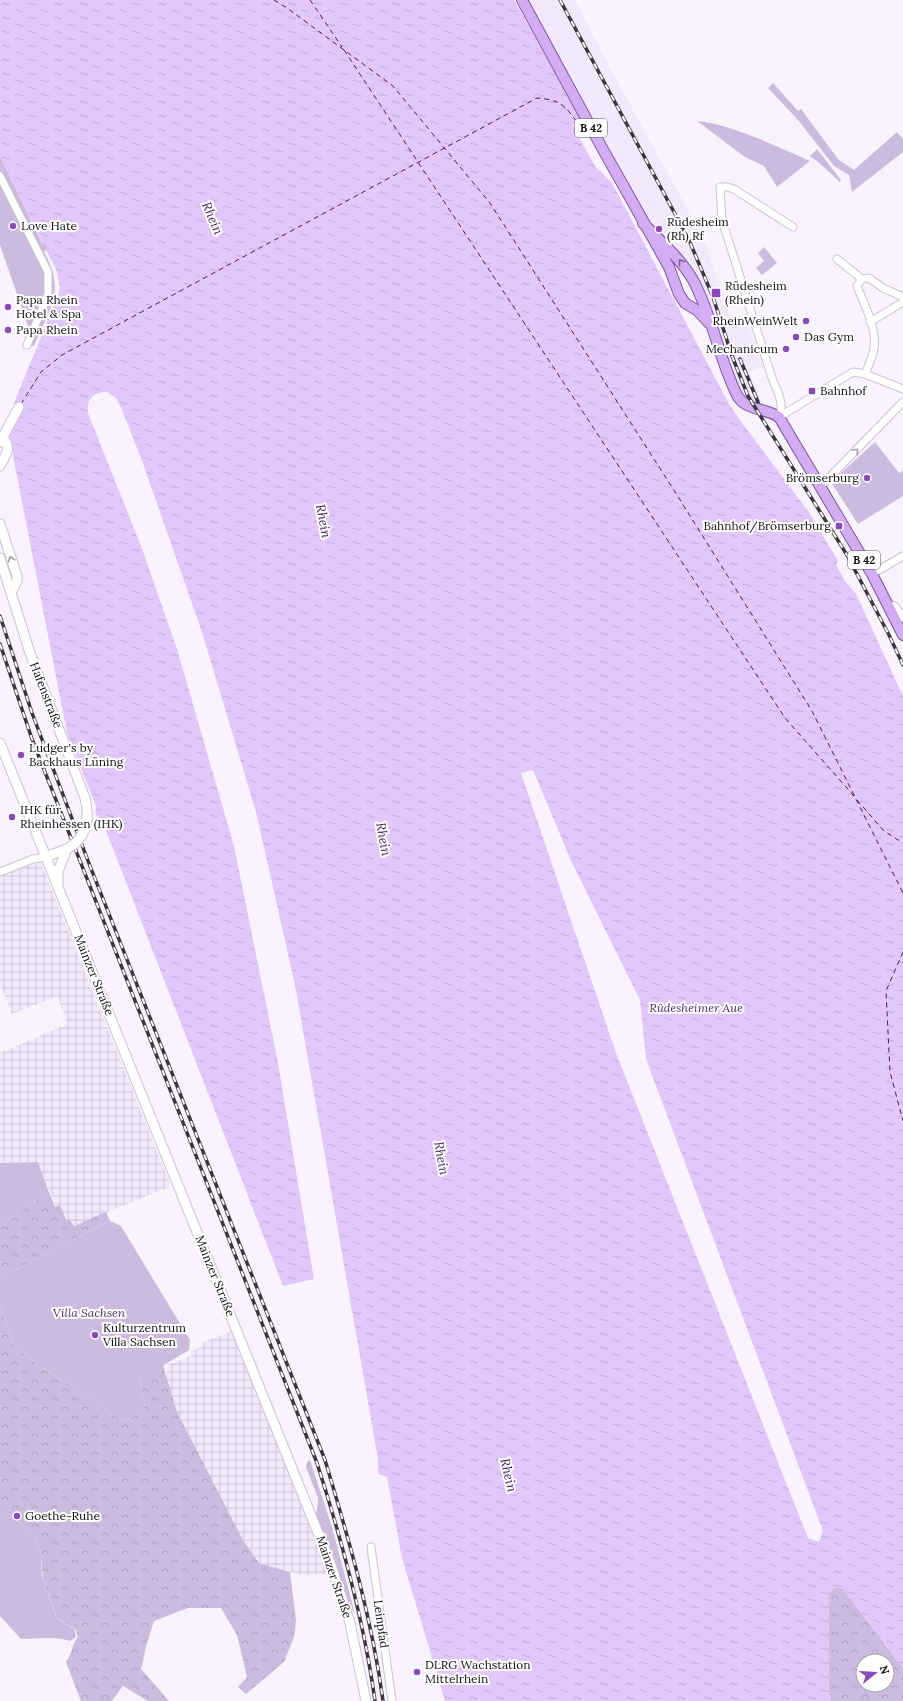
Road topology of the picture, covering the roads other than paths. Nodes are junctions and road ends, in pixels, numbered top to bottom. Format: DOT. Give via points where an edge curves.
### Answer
graph roads {
  1 [pos="522,0"];
  2 [pos="0,176"];
  3 [pos="643,223"];
  4 [pos="793,227"];
  5 [pos="838,259"];
  6 [pos="862,279"];
  7 [pos="903,297"];
  8 [pos="903,302"];
  9 [pos="870,322"];
  10 [pos="711,326"];
  11 [pos="27,345"];
  12 [pos="865,374"];
  13 [pos="903,389"];
  14 [pos="903,402"];
  15 [pos="19,407"];
  16 [pos="779,418"];
  17 [pos="1,440"];
  18 [pos="0,466"];
  19 [pos="821,486"];
  20 [pos="0,524"];
  21 [pos="903,556"];
  22 [pos="0,558"];
  23 [pos="872,574"];
  24 [pos="11,593"];
  25 [pos="889,605"];
  26 [pos="903,618"];
  27 [pos="903,635"];
  28 [pos="1,746"];
  29 [pos="67,849"];
  30 [pos="45,857"];
  31 [pos="0,872"];
  32 [pos="58,886"];
  33 [pos="371,1547"];
  34 [pos="366,1701"];
  35 [pos="392,1701"];
  1 -- 3 [label="main road, B 42"];
  2 -- 11 [label="street" via="48,272 48,294"];
  3 -- 10 [label="main road, B 42" via="669,268 682,299"];
  10 -- 3 [label="main road, B 42, one-way" via="686,268"];
  4 -- 16 [label="street" via="734,190 720,187 722,220 782,402"];
  5 -- 6 [label="street"];
  6 -- 7 [label="street" via="869,278"];
  6 -- 9 [label="street" via="857,286"];
  8 -- 9 [label="street"];
  9 -- 12 [label="street" via="874,348"];
  10 -- 16 [label="main road, B 42" via="740,400 750,407 772,413"];
  12 -- 13 [label="street"];
  12 -- 16 [label="street" via="852,372"];
  19 -- 14 [label="street, one-way"];
  15 -- 17 [label="main road"];
  16 -- 19 [label="main road, B 42"];
  17 -- 18 [label="main road" via="5,441 8,453"];
  19 -- 23 [label="main road, B 42"];
  24 -- 20 [label="main road, one-way" via="17,576"];
  21 -- 23 [label="street"];
  22 -- 24 [label="main road, Hafenstraße"];
  23 -- 25 [label="main road, B 42"];
  24 -- 29 [label="main road, Hafenstraße, bridge" via="30,653 88,811 85,830 73,846"];
  25 -- 26 [label="street" via="895,606"];
  25 -- 27 [label="main road, B 42"];
  28 -- 30 [label="main road, Mainzer Straße"];
  29 -- 30 [label="main road, Hafenstraße"];
  29 -- 32 [label="main road, Hafenstraße" via="58,871"];
  30 -- 31 [label="street"];
  30 -- 32 [label="main road, Mainzer Straße"];
  32 -- 34 [label="main road, Mainzer Straße" via="331,1565 350,1623"];
  33 -- 35 [label="street, Leinpfad"];
}
